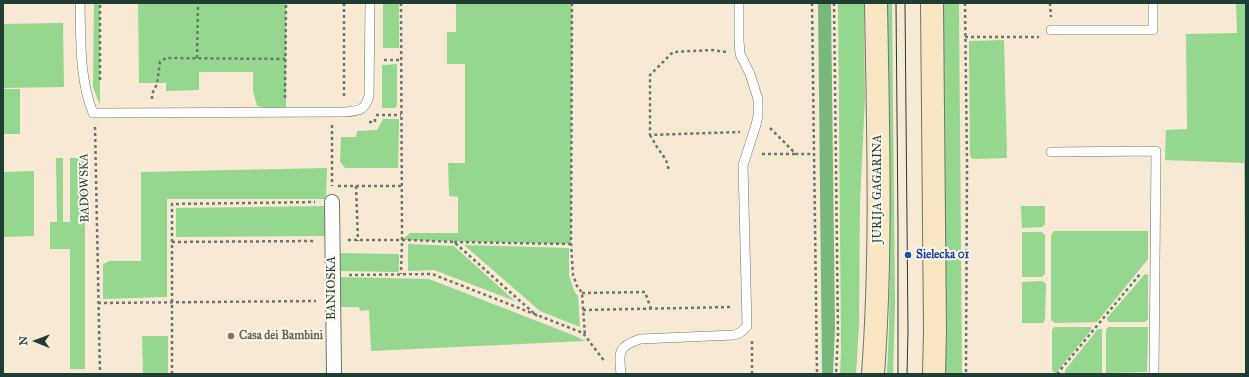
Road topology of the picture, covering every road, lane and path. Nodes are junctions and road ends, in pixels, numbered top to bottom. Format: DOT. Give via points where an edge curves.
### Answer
graph roads {
  1 [pos="80,3"];
  2 [pos="100,3"];
  3 [pos="198,3"];
  4 [pos="286,3"];
  5 [pos="344,3"];
  6 [pos="370,3"];
  7 [pos="401,3"];
  8 [pos="572,3"];
  9 [pos="739,3"];
  10 [pos="812,3"];
  11 [pos="834,3"];
  12 [pos="876,3"];
  13 [pos="932,3"];
  14 [pos="964,3"];
  15 [pos="1153,3"];
  16 [pos="1051,30"];
  17 [pos="965,37"];
  18 [pos="1021,37"];
  19 [pos="740,54"];
  20 [pos="197,58"];
  21 [pos="285,59"];
  22 [pos="100,82"];
  23 [pos="366,105"];
  24 [pos="93,112"];
  25 [pos="152,112"];
  26 [pos="286,112"];
  27 [pos="344,112"];
  28 [pos="401,115"];
  29 [pos="758,116"];
  30 [pos="332,119"];
  31 [pos="754,131"];
  32 [pos="650,135"];
  33 [pos="1050,152"];
  34 [pos="796,154"];
  35 [pos="813,154"];
  36 [pos="745,156"];
  37 [pos="669,170"];
  38 [pos="332,186"];
  39 [pos="356,186"];
  40 [pos="402,186"];
  41 [pos="332,202"];
  42 [pos="332,240"];
  43 [pos="358,240"];
  44 [pos="402,240"];
  45 [pos="172,242"];
  46 [pos="454,242"];
  47 [pos="572,244"];
  48 [pos="1155,255"];
  49 [pos="401,274"];
  50 [pos="332,275"];
  51 [pos="582,293"];
  52 [pos="332,301"];
  53 [pos="98,303"];
  54 [pos="172,303"];
  55 [pos="746,307"];
  56 [pos="651,309"];
  57 [pos="583,310"];
  58 [pos="537,316"];
  59 [pos="585,336"];
  60 [pos="609,368"];
  61 [pos="100,374"];
  62 [pos="172,374"];
  63 [pos="334,374"];
  64 [pos="621,374"];
  65 [pos="816,374"];
  66 [pos="836,374"];
  67 [pos="873,374"];
  68 [pos="934,374"];
  69 [pos="966,374"];
  70 [pos="1058,374"];
  71 [pos="1154,374"];
  1 -- 24 [label="lane" via="83,70"];
  2 -- 22 [label="path"];
  3 -- 20 [label="path"];
  4 -- 21 [label="path"];
  5 -- 27 [label="path"];
  6 -- 23 [label="lane" via="369,96"];
  7 -- 28 [label="path"];
  8 -- 47 [label="path"];
  9 -- 19 [label="lane"];
  10 -- 35 [label="path"];
  11 -- 66 [label="path" via="838,334"];
  12 -- 67 [label="main road, JURIJA GAGARINA" via="878,271"];
  13 -- 68 [label="main road"];
  14 -- 17 [label="path"];
  15 -- 16 [label="lane" via="1153,30"];
  17 -- 18 [label="path"];
  17 -- 69 [label="path"];
  19 -- 29 [label="lane" via="756,91"];
  19 -- 32 [label="path" via="712,50 673,52 650,75"];
  20 -- 21 [label="path"];
  20 -- 25 [label="path" via="166,58 160,62 157,84 152,94"];
  21 -- 26 [label="path"];
  23 -- 27 [label="lane" via="359,110"];
  23 -- 28 [label="path" via="375,115"];
  24 -- 25 [label="lane"];
  24 -- 53 [label="path, BADOWSKA" via="96,131"];
  25 -- 26 [label="lane"];
  26 -- 27 [label="lane"];
  28 -- 40 [label="path"];
  29 -- 31 [label="lane"];
  29 -- 34 [label="path"];
  30 -- 38 [label="path"];
  31 -- 32 [label="path"];
  31 -- 36 [label="lane"];
  32 -- 37 [label="path" via="666,160"];
  33 -- 48 [label="lane" via="1156,151"];
  34 -- 35 [label="path"];
  34 -- 36 [label="path"];
  35 -- 65 [label="path"];
  36 -- 55 [label="lane" via="743,171"];
  38 -- 39 [label="path"];
  38 -- 41 [label="path"];
  39 -- 40 [label="path"];
  39 -- 43 [label="path"];
  40 -- 44 [label="path"];
  41 -- 42 [label="street, BANIOSKA"];
  41 -- 45 [label="path" via="172,204"];
  42 -- 43 [label="path"];
  42 -- 45 [label="path"];
  42 -- 50 [label="street, BANIOSKA"];
  43 -- 44 [label="path"];
  44 -- 46 [label="path"];
  44 -- 49 [label="path"];
  45 -- 54 [label="path"];
  46 -- 47 [label="path"];
  46 -- 58 [label="path"];
  47 -- 51 [label="path" via="573,275"];
  48 -- 70 [label="path"];
  48 -- 71 [label="lane"];
  49 -- 50 [label="path"];
  49 -- 58 [label="path" via="432,274"];
  50 -- 52 [label="street, BANIOSKA"];
  51 -- 56 [label="path" via="644,292"];
  51 -- 57 [label="path"];
  52 -- 54 [label="path"];
  52 -- 63 [label="street, BANIOSKA"];
  53 -- 54 [label="path"];
  53 -- 61 [label="path, BADOWSKA"];
  54 -- 62 [label="path"];
  55 -- 56 [label="path"];
  55 -- 64 [label="lane" via="747,326 734,335 640,339 631,342 621,351"];
  56 -- 57 [label="path"];
  57 -- 59 [label="path"];
  58 -- 59 [label="path"];
  59 -- 60 [label="path"];
}
